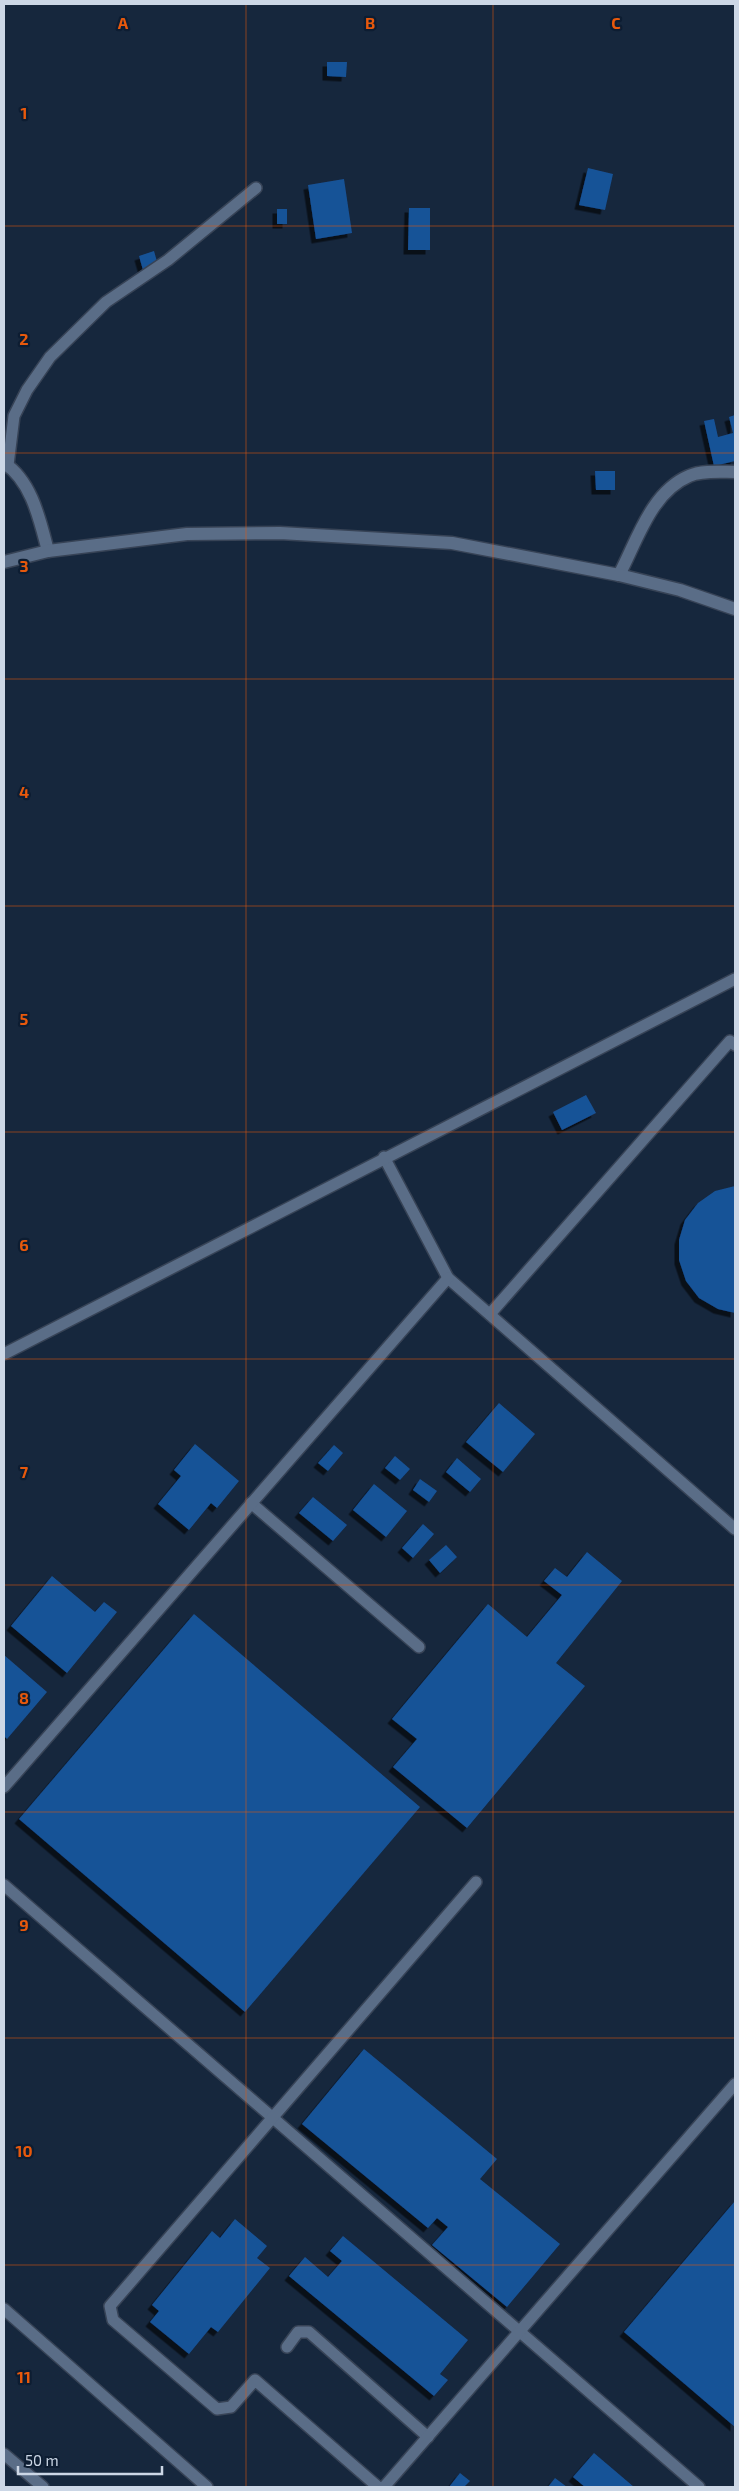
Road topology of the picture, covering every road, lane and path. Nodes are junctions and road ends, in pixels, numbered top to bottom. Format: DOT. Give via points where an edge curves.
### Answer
graph roads {
  1 [pos="256,188"];
  2 [pos="6,464"];
  3 [pos="735,472"];
  4 [pos="48,551"];
  5 [pos="4,562"];
  6 [pos="619,575"];
  7 [pos="735,609"];
  8 [pos="735,978"];
  9 [pos="735,1045"];
  10 [pos="384,1157"];
  11 [pos="448,1278"];
  12 [pos="490,1314"];
  13 [pos="4,1354"];
  14 [pos="252,1503"];
  15 [pos="735,1529"];
  16 [pos="419,1648"];
  17 [pos="4,1787"];
  18 [pos="476,1882"];
  19 [pos="4,1885"];
  20 [pos="735,2084"];
  21 [pos="272,2117"];
  22 [pos="4,2309"];
  23 [pos="520,2332"];
  24 [pos="287,2347"];
  25 [pos="428,2437"];
  26 [pos="4,2454"];
  27 [pos="42,2487"];
  28 [pos="207,2487"];
  29 [pos="378,2487"];
  30 [pos="384,2487"];
  31 [pos="699,2487"];
  1 -- 2 [label="lane" via="168,260 106,302 50,357 14,416"];
  2 -- 4 [label="main road" via="32,501"];
  3 -- 6 [label="main road" via="690,475 668,489 656,504"];
  4 -- 5 [label="main road"];
  4 -- 6 [label="main road" via="187,534 280,533 452,543"];
  6 -- 7 [label="main road" via="680,590"];
  8 -- 10 [label="lane"];
  9 -- 12 [label="lane" via="730,1041"];
  10 -- 11 [label="lane"];
  10 -- 13 [label="lane"];
  11 -- 12 [label="lane"];
  11 -- 14 [label="lane"];
  12 -- 15 [label="lane"];
  14 -- 16 [label="lane"];
  14 -- 17 [label="lane"];
  18 -- 21 [label="lane"];
  19 -- 21 [label="lane"];
  20 -- 23 [label="lane"];
  21 -- 23 [label="lane"];
  21 -- 29 [label="lane" via="110,2306 113,2320 217,2409 230,2408 255,2380"];
  22 -- 28 [label="lane"];
  23 -- 25 [label="lane"];
  23 -- 31 [label="lane"];
  24 -- 25 [label="lane" via="298,2332 310,2332"];
  25 -- 30 [label="lane"];
  26 -- 27 [label="lane"];
}
